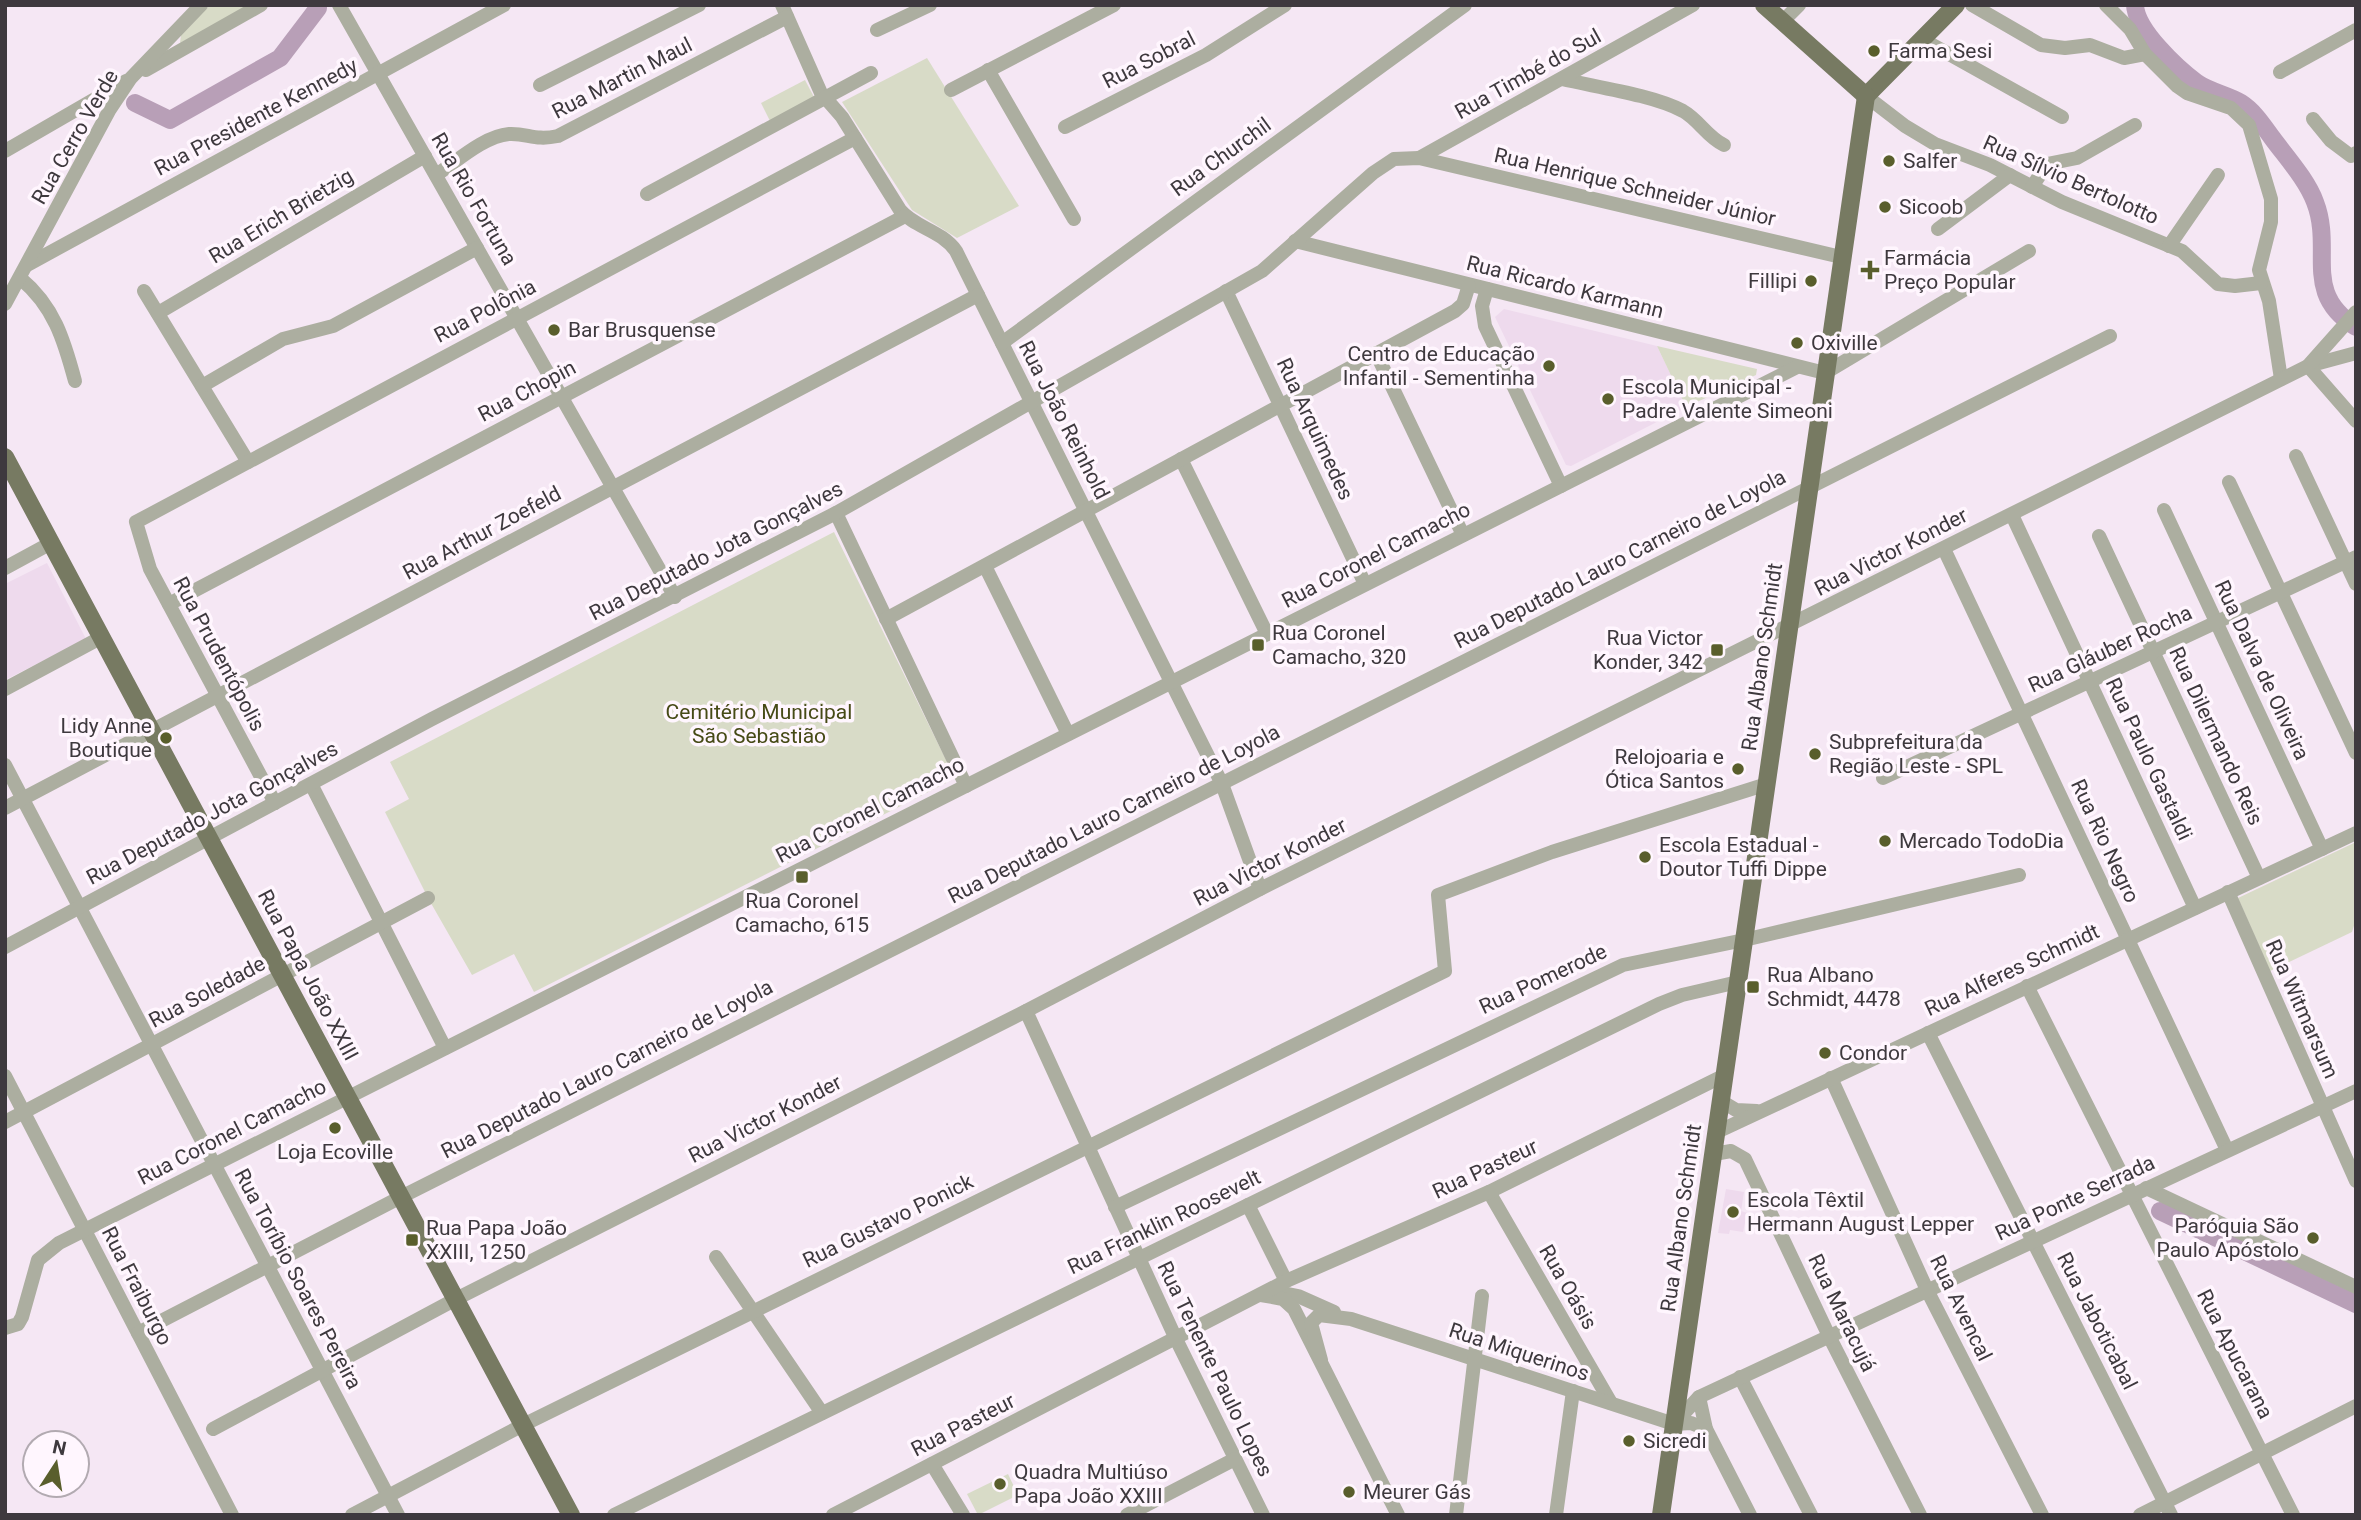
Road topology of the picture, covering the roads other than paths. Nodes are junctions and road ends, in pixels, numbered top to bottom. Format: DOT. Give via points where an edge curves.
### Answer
graph roads {
  1 [pos="201,5"];
  2 [pos="261,5"];
  3 [pos="339,5"];
  4 [pos="504,5"];
  5 [pos="699,5"];
  6 [pos="930,5"];
  7 [pos="1114,5"];
  8 [pos="1285,5"];
  9 [pos="1465,5"];
  10 [pos="1693,5"];
  11 [pos="1764,5"];
  12 [pos="1799,5"];
  13 [pos="1956,5"];
  14 [pos="1972,5"];
  15 [pos="2106,5"];
  16 [pos="785,11"];
  17 [pos="1782,22"];
  18 [pos="877,30"];
  19 [pos="2356,30"];
  20 [pos="1923,39"];
  21 [pos="2145,54"];
  22 [pos="988,70"];
  23 [pos="2280,72"];
  24 [pos="871,73"];
  25 [pos="379,74"];
  26 [pos="130,79"];
  27 [pos="1562,79"];
  28 [pos="540,85"];
  29 [pos="950,90"];
  30 [pos="1866,96"];
  31 [pos="824,98"];
  32 [pos="2062,117"];
  33 [pos="2313,119"];
  34 [pos="2134,125"];
  35 [pos="1065,127"];
  36 [pos="855,138"];
  37 [pos="1724,145"];
  38 [pos="5,151"];
  39 [pos="2353,155"];
  40 [pos="425,156"];
  41 [pos="1419,158"];
  42 [pos="436,175"];
  43 [pos="2218,175"];
  44 [pos="2010,176"];
  45 [pos="2032,187"];
  46 [pos="647,194"];
  47 [pos="905,216"];
  48 [pos="1074,219"];
  49 [pos="1938,229"];
  50 [pos="1295,241"];
  51 [pos="2168,246"];
  52 [pos="477,248"];
  53 [pos="2029,251"];
  54 [pos="1841,257"];
  55 [pos="24,271"];
  56 [pos="2261,283"];
  57 [pos="1469,285"];
  58 [pos="1487,289"];
  59 [pos="144,291"];
  60 [pos="1226,291"];
  61 [pos="978,295"];
  62 [pos="5,304"];
  63 [pos="158,313"];
  64 [pos="2356,313"];
  65 [pos="517,318"];
  66 [pos="2110,336"];
  67 [pos="1002,343"];
  68 [pos="2356,353"];
  69 [pos="1376,354"];
  70 [pos="2308,366"];
  71 [pos="1797,367"];
  72 [pos="1825,373"];
  73 [pos="2281,379"];
  74 [pos="75,381"];
  75 [pos="202,386"];
  76 [pos="562,397"];
  77 [pos="1031,402"];
  78 [pos="1280,405"];
  79 [pos="2356,421"];
  80 [pos="2296,456"];
  81 [pos="5,457"];
  82 [pos="1181,459"];
  83 [pos="248,462"];
  84 [pos="2230,482"];
  85 [pos="1561,486"];
  86 [pos="613,487"];
  87 [pos="1810,487"];
  88 [pos="2164,510"];
  89 [pos="1086,511"];
  90 [pos="836,513"];
  91 [pos="2012,515"];
  92 [pos="136,522"];
  93 [pos="1463,535"];
  94 [pos="2099,536"];
  95 [pos="51,543"];
  96 [pos="1944,549"];
  97 [pos="2351,560"];
  98 [pos="985,566"];
  99 [pos="5,568"];
  100 [pos="1366,584"];
  101 [pos="2356,584"];
  102 [pos="2281,592"];
  103 [pos="675,597"];
  104 [pos="169,604"];
  105 [pos="887,619"];
  106 [pos="2216,622"];
  107 [pos="1790,627"];
  108 [pos="1267,634"];
  109 [pos="102,637"];
  110 [pos="2153,652"];
  111 [pos="1171,682"];
  112 [pos="2090,682"];
  113 [pos="5,688"];
  114 [pos="218,696"];
  115 [pos="2021,713"];
  116 [pos="152,731"];
  117 [pos="1068,734"];
  118 [pos="2356,753"];
  119 [pos="5,765"];
  120 [pos="1883,778"];
  121 [pos="311,784"];
  122 [pos="1222,784"];
  123 [pos="1767,784"];
  124 [pos="966,786"];
  125 [pos="23,799"];
  126 [pos="275,803"];
  127 [pos="5,808"];
  128 [pos="2356,833"];
  129 [pos="209,838"];
  130 [pos="2322,849"];
  131 [pos="2019,875"];
  132 [pos="2259,878"];
  133 [pos="1260,889"];
  134 [pos="2228,892"];
  135 [pos="428,898"];
  136 [pos="80,907"];
  137 [pos="2195,908"];
  138 [pos="381,923"];
  139 [pos="2128,939"];
  140 [pos="1744,940"];
  141 [pos="5,947"];
  142 [pos="283,975"];
  143 [pos="1738,982"];
  144 [pos="2027,986"];
  145 [pos="1026,1011"];
  146 [pos="1928,1033"];
  147 [pos="152,1045"];
  148 [pos="445,1048"];
  149 [pos="1724,1075"];
  150 [pos="5,1076"];
  151 [pos="1830,1078"];
  152 [pos="2356,1090"];
  153 [pos="348,1097"];
  154 [pos="1721,1101"];
  155 [pos="2322,1106"];
  156 [pos="1762,1111"];
  157 [pos="24,1112"];
  158 [pos="5,1122"];
  159 [pos="1717,1132"];
  160 [pos="1088,1146"];
  161 [pos="2227,1150"];
  162 [pos="1714,1154"];
  163 [pos="215,1164"];
  164 [pos="2356,1181"];
  165 [pos="1489,1192"];
  166 [pos="2139,1192"];
  167 [pos="401,1197"];
  168 [pos="1248,1205"];
  169 [pos="1115,1207"];
  170 [pos="85,1230"];
  171 [pos="2033,1241"];
  172 [pos="716,1257"];
  173 [pos="1139,1259"];
  174 [pos="268,1266"];
  175 [pos="1314,1270"];
  176 [pos="1286,1281"];
  177 [pos="2356,1287"];
  178 [pos="1927,1290"];
  179 [pos="1263,1294"];
  180 [pos="1482,1296"];
  181 [pos="456,1299"];
  182 [pos="1296,1303"];
  183 [pos="753,1312"];
  184 [pos="1352,1319"];
  185 [pos="5,1328"];
  186 [pos="138,1333"];
  187 [pos="1829,1336"];
  188 [pos="1176,1339"];
  189 [pos="1475,1359"];
  190 [pos="1321,1360"];
  191 [pos="322,1370"];
  192 [pos="1740,1377"];
  193 [pos="1680,1384"];
  194 [pos="1573,1391"];
  195 [pos="1699,1397"];
  196 [pos="1611,1403"];
  197 [pos="2355,1407"];
  198 [pos="822,1413"];
  199 [pos="1674,1423"];
  200 [pos="523,1425"];
  201 [pos="213,1429"];
  202 [pos="1706,1429"];
  203 [pos="2262,1453"];
  204 [pos="1236,1459"];
  205 [pos="933,1464"];
  206 [pos="388,1496"];
  207 [pos="2168,1508"];
  208 [pos="232,1515"];
  209 [pos="352,1515"];
  210 [pos="398,1515"];
  211 [pos="571,1515"];
  212 [pos="614,1515"];
  213 [pos="833,1515"];
  214 [pos="963,1515"];
  215 [pos="1127,1515"];
  216 [pos="1262,1515"];
  217 [pos="1398,1515"];
  218 [pos="1456,1515"];
  219 [pos="1556,1515"];
  220 [pos="1661,1515"];
  221 [pos="1750,1515"];
  222 [pos="1811,1515"];
  223 [pos="1920,1515"];
  224 [pos="2042,1515"];
  225 [pos="2140,1515"];
  226 [pos="2293,1515"];
  1 -- 26 [label="street, Rua Cerro Verde"];
  2 -- 26 [label="street"];
  3 -- 25 [label="street, Rua Rio Fortuna"];
  4 -- 25 [label="street, Rua Presidente Kennedy"];
  5 -- 28 [label="street"];
  6 -- 18 [label="street"];
  7 -- 22 [label="street"];
  8 -- 35 [label="street, Rua Sobral" via="1206,55"];
  9 -- 67 [label="street, Rua Churchil"];
  10 -- 27 [label="street, Rua Timbé do Sul"];
  11 -- 17 [label="main road"];
  12 -- 17 [label="street"];
  13 -- 20 [label="main road"];
  14 -- 21 [label="street" via="2041,45 2090,45 2124,58"];
  15 -- 21 [label="street" via="2130,29"];
  16 -- 31 [label="street, Rua João Reinhold"];
  16 -- 42 [label="street, Rua Martin Maul" via="558,136 539,140 509,134 491,139"];
  17 -- 30 [label="main road"];
  19 -- 23 [label="street"];
  20 -- 30 [label="main road"];
  20 -- 32 [label="street"];
  21 -- 56 [label="street" via="2187,93 2231,108 2249,125 2271,200 2271,222 2259,262"];
  22 -- 29 [label="street"];
  22 -- 48 [label="street"];
  24 -- 31 [label="street"];
  25 -- 40 [label="street, Rua Rio Fortuna"];
  25 -- 55 [label="street, Rua Presidente Kennedy"];
  26 -- 38 [label="street"];
  26 -- 55 [label="street, Rua Cerro Verde"];
  27 -- 37 [label="street" via="1676,107"];
  27 -- 41 [label="street, Rua Timbé do Sul"];
  30 -- 44 [label="street, Rua Sílvio Bertolotto" via="1920,136"];
  30 -- 54 [label="main road, Rua Albano Schmidt"];
  31 -- 36 [label="street, Rua João Reinhold" via="837,109"];
  31 -- 46 [label="street"];
  33 -- 39 [label="street" via="2331,141"];
  34 -- 45 [label="street" via="2077,158 2048,164"];
  36 -- 47 [label="street, Rua João Reinhold"];
  36 -- 65 [label="street, Rua Polônia"];
  40 -- 42 [label="street, Rua Rio Fortuna"];
  40 -- 63 [label="street, Rua Erich Brietzig"];
  41 -- 50 [label="street, Rua Deputado Jota Gonçalves" via="1404,157 1385,164"];
  41 -- 54 [label="street, Rua Henrique Schneider Júnior"];
  42 -- 52 [label="street, Rua Rio Fortuna"];
  43 -- 51 [label="street"];
  44 -- 45 [label="street, Rua Sílvio Bertolotto"];
  44 -- 49 [label="street"];
  45 -- 51 [label="street, Rua Sílvio Bertolotto"];
  47 -- 61 [label="street, Rua João Reinhold" via="951,244"];
  47 -- 76 [label="street, Rua Chopin"];
  50 -- 57 [label="street, Rua Ricardo Karmann"];
  50 -- 60 [label="street, Rua Deputado Jota Gonçalves" via="1269,266"];
  51 -- 56 [label="street, Rua Sílvio Bertolotto" via="2190,257 2218,284"];
  52 -- 65 [label="street, Rua Rio Fortuna"];
  52 -- 75 [label="street" via="334,326 283,339"];
  53 -- 72 [label="street"];
  54 -- 72 [label="main road, Rua Albano Schmidt"];
  55 -- 62 [label="street, Rua Cerro Verde"];
  55 -- 74 [label="street" via="55,319"];
  56 -- 73 [label="street" via="2269,301"];
  57 -- 58 [label="street, Rua Ricardo Karmann"];
  57 -- 69 [label="street" via="1463,304 1455,311"];
  58 -- 71 [label="street, Rua Ricardo Karmann"];
  58 -- 85 [label="street" via="1482,306 1485,326"];
  59 -- 63 [label="street"];
  60 -- 77 [label="street, Rua Deputado Jota Gonçalves"];
  60 -- 78 [label="street, Rua Arquimedes"];
  61 -- 67 [label="street, Rua João Reinhold"];
  61 -- 86 [label="street, Rua Arthur Zoefeld"];
  63 -- 75 [label="street"];
  64 -- 70 [label="street, Rua Victor Konder"];
  65 -- 76 [label="street, Rua Rio Fortuna"];
  65 -- 83 [label="street, Rua Polônia"];
  66 -- 87 [label="street, Rua Deputado Lauro Carneiro de Loyola"];
  67 -- 77 [label="street, Rua João Reinhold"];
  68 -- 70 [label="street"];
  69 -- 78 [label="street"];
  69 -- 93 [label="street"];
  70 -- 73 [label="street, Rua Victor Konder"];
  70 -- 79 [label="street"];
  71 -- 72 [label="street, Rua Ricardo Karmann"];
  71 -- 85 [label="street, Rua Coronel Camacho"];
  72 -- 87 [label="main road, Rua Albano Schmidt"];
  73 -- 91 [label="street, Rua Victor Konder"];
  75 -- 83 [label="street"];
  76 -- 86 [label="street, Rua Rio Fortuna"];
  76 -- 104 [label="street, Rua Chopin"];
  77 -- 89 [label="street, Rua João Reinhold"];
  77 -- 90 [label="street, Rua Deputado Jota Gonçalves"];
  78 -- 82 [label="street"];
  78 -- 100 [label="street, Rua Arquimedes"];
  80 -- 97 [label="street"];
  81 -- 95 [label="main road, Rua Papa João XXIII"];
  82 -- 89 [label="street"];
  82 -- 108 [label="street"];
  83 -- 92 [label="street, Rua Polônia"];
  84 -- 102 [label="street"];
  85 -- 93 [label="street, Rua Coronel Camacho"];
  86 -- 103 [label="street, Rua Rio Fortuna"];
  86 -- 114 [label="street, Rua Arthur Zoefeld"];
  87 -- 107 [label="main road, Rua Albano Schmidt"];
  87 -- 122 [label="street, Rua Deputado Lauro Carneiro de Loyola"];
  88 -- 106 [label="street, Rua Dalva de Oliveira"];
  89 -- 98 [label="street"];
  89 -- 111 [label="street, Rua João Reinhold"];
  90 -- 103 [label="street, Rua Deputado Jota Gonçalves"];
  90 -- 105 [label="street"];
  91 -- 96 [label="street, Rua Victor Konder"];
  91 -- 112 [label="street, Rua Paulo Gastaldi"];
  92 -- 104 [label="street, Rua Prudentópolis" via="144,555"];
  93 -- 100 [label="street, Rua Coronel Camacho"];
  94 -- 110 [label="street, Rua Dilermando Reis"];
  95 -- 99 [label="street"];
  95 -- 109 [label="main road, Rua Papa João XXIII"];
  96 -- 107 [label="street, Rua Victor Konder"];
  96 -- 115 [label="street, Rua Rio Negro"];
  97 -- 101 [label="street"];
  97 -- 102 [label="street, Rua Gláuber Rocha"];
  98 -- 105 [label="street"];
  98 -- 117 [label="street"];
  100 -- 108 [label="street, Rua Coronel Camacho"];
  102 -- 106 [label="street, Rua Gláuber Rocha"];
  102 -- 118 [label="street"];
  103 -- 121 [label="street, Rua Deputado Jota Gonçalves"];
  104 -- 114 [label="street, Rua Prudentópolis"];
  105 -- 124 [label="street"];
  106 -- 110 [label="street, Rua Gláuber Rocha"];
  106 -- 130 [label="street, Rua Dalva de Oliveira"];
  107 -- 123 [label="main road, Rua Albano Schmidt"];
  107 -- 133 [label="street, Rua Victor Konder"];
  108 -- 111 [label="street, Rua Coronel Camacho"];
  109 -- 113 [label="street"];
  109 -- 116 [label="main road, Rua Papa João XXIII"];
  110 -- 112 [label="street, Rua Gláuber Rocha"];
  110 -- 132 [label="street, Rua Dilermando Reis"];
  111 -- 117 [label="street, Rua Coronel Camacho"];
  111 -- 122 [label="street, Rua João Reinhold"];
  112 -- 115 [label="street, Rua Gláuber Rocha"];
  112 -- 137 [label="street, Rua Paulo Gastaldi"];
  114 -- 116 [label="street, Rua Arthur Zoefeld"];
  114 -- 126 [label="street, Rua Prudentópolis"];
  115 -- 120 [label="street, Rua Gláuber Rocha"];
  115 -- 139 [label="street, Rua Rio Negro"];
  116 -- 125 [label="street, Rua Arthur Zoefeld"];
  116 -- 129 [label="main road, Rua Papa João XXIII"];
  117 -- 124 [label="street, Rua Coronel Camacho"];
  119 -- 125 [label="street, Rua Toríbio Soares Pereira"];
  121 -- 126 [label="street, Rua Deputado Jota Gonçalves"];
  121 -- 138 [label="street"];
  122 -- 133 [label="street, Rua João Reinhold"];
  122 -- 167 [label="street, Rua Deputado Lauro Carneiro de Loyola"];
  123 -- 140 [label="main road, Rua Albano Schmidt"];
  123 -- 160 [label="street, Rua Gustavo Ponick" via="1565,847 1438,895 1445,971"];
  124 -- 148 [label="street, Rua Coronel Camacho"];
  125 -- 127 [label="street, Rua Arthur Zoefeld"];
  125 -- 136 [label="street, Rua Toríbio Soares Pereira"];
  126 -- 129 [label="street, Rua Deputado Jota Gonçalves"];
  128 -- 130 [label="street, Rua Alferes Schmidt"];
  129 -- 136 [label="street, Rua Deputado Jota Gonçalves"];
  129 -- 142 [label="main road, Rua Papa João XXIII"];
  130 -- 132 [label="street, Rua Alferes Schmidt"];
  131 -- 140 [label="street, Rua Pomerode"];
  132 -- 134 [label="street, Rua Alferes Schmidt"];
  133 -- 145 [label="street, Rua Victor Konder"];
  134 -- 137 [label="street, Rua Alferes Schmidt"];
  134 -- 155 [label="street, Rua Witmarsum"];
  135 -- 138 [label="street, Rua Soledade"];
  136 -- 141 [label="street, Rua Deputado Jota Gonçalves"];
  136 -- 147 [label="street, Rua Toríbio Soares Pereira"];
  137 -- 139 [label="street, Rua Alferes Schmidt"];
  138 -- 142 [label="street, Rua Soledade"];
  138 -- 148 [label="street"];
  139 -- 144 [label="street, Rua Alferes Schmidt"];
  139 -- 161 [label="street, Rua Rio Negro"];
  140 -- 143 [label="main road, Rua Albano Schmidt"];
  140 -- 169 [label="street, Rua Pomerode" via="1611,969"];
  142 -- 147 [label="street, Rua Soledade"];
  142 -- 153 [label="main road, Rua Papa João XXIII"];
  143 -- 149 [label="main road, Rua Albano Schmidt"];
  143 -- 168 [label="street, Rua Franklin Roosevelt" via="1672,998"];
  144 -- 146 [label="street, Rua Alferes Schmidt"];
  144 -- 166 [label="street, Rua Apucarana"];
  145 -- 160 [label="street, Rua Tenente Paulo Lopes"];
  145 -- 181 [label="street, Rua Victor Konder"];
  146 -- 151 [label="street, Rua Alferes Schmidt"];
  146 -- 171 [label="street, Rua Jaboticabal"];
  147 -- 157 [label="street, Rua Soledade"];
  147 -- 163 [label="street, Rua Toríbio Soares Pereira"];
  148 -- 153 [label="street, Rua Coronel Camacho"];
  149 -- 154 [label="main road, Rua Albano Schmidt"];
  149 -- 165 [label="street, Rua Pasteur"];
  150 -- 157 [label="street, Rua Fraiburgo"];
  151 -- 156 [label="street, Rua Alferes Schmidt"];
  151 -- 178 [label="street, Rua Avencal"];
  152 -- 155 [label="street, Rua Ponte Serrada"];
  153 -- 163 [label="street, Rua Coronel Camacho"];
  153 -- 167 [label="main road, Rua Papa João XXIII"];
  154 -- 156 [label="street" via="1736,1110"];
  154 -- 159 [label="main road, Rua Albano Schmidt"];
  155 -- 161 [label="street, Rua Ponte Serrada"];
  155 -- 164 [label="street, Rua Witmarsum"];
  156 -- 159 [label="street, Rua Alferes Schmidt"];
  157 -- 158 [label="street, Rua Soledade"];
  157 -- 170 [label="street, Rua Fraiburgo"];
  159 -- 162 [label="main road, Rua Albano Schmidt"];
  160 -- 169 [label="street, Rua Tenente Paulo Lopes"];
  160 -- 183 [label="street, Rua Gustavo Ponick"];
  161 -- 166 [label="street, Rua Ponte Serrada"];
  162 -- 187 [label="street, Rua Maracujá" via="1731,1151 1745,1159"];
  162 -- 193 [label="main road, Rua Albano Schmidt"];
  163 -- 170 [label="street, Rua Coronel Camacho"];
  163 -- 174 [label="street, Rua Toríbio Soares Pereira"];
  165 -- 175 [label="street, Rua Pasteur"];
  165 -- 196 [label="street, Rua Oásis"];
  166 -- 171 [label="street, Rua Ponte Serrada"];
  166 -- 177 [label="street"];
  166 -- 203 [label="street, Rua Apucarana"];
  167 -- 174 [label="street, Rua Deputado Lauro Carneiro de Loyola"];
  167 -- 181 [label="main road, Rua Papa João XXIII"];
  168 -- 173 [label="street, Rua Franklin Roosevelt"];
  168 -- 176 [label="street"];
  169 -- 173 [label="street, Rua Tenente Paulo Lopes"];
  170 -- 185 [label="street, Rua Coronel Camacho" via="42,1254 22,1317 18,1324"];
  170 -- 186 [label="street, Rua Fraiburgo"];
  171 -- 178 [label="street, Rua Ponte Serrada"];
  171 -- 207 [label="street, Rua Jaboticabal"];
  172 -- 183 [label="street"];
  173 -- 188 [label="street, Rua Tenente Paulo Lopes"];
  173 -- 198 [label="street, Rua Franklin Roosevelt"];
  174 -- 186 [label="street, Rua Deputado Lauro Carneiro de Loyola"];
  174 -- 191 [label="street, Rua Toríbio Soares Pereira"];
  175 -- 176 [label="street, Rua Pasteur"];
  175 -- 182 [label="street" via="1298,1282"];
  176 -- 179 [label="street, Rua Pasteur"];
  178 -- 187 [label="street, Rua Ponte Serrada"];
  178 -- 224 [label="street, Rua Avencal"];
  179 -- 182 [label="street"];
  179 -- 188 [label="street, Rua Pasteur"];
  180 -- 189 [label="street"];
  181 -- 191 [label="street, Rua Victor Konder"];
  181 -- 200 [label="main road, Rua Papa João XXIII"];
  182 -- 184 [label="street, Rua Miquerinos"];
  182 -- 190 [label="street"];
  183 -- 198 [label="street"];
  183 -- 200 [label="street, Rua Gustavo Ponick"];
  184 -- 189 [label="street, Rua Miquerinos"];
  184 -- 190 [label="street, Rua Miquerinos" via="1313,1318 1312,1332"];
  186 -- 208 [label="street, Rua Fraiburgo"];
  187 -- 192 [label="street, Rua Ponte Serrada"];
  187 -- 223 [label="street, Rua Maracujá"];
  188 -- 204 [label="street, Rua Tenente Paulo Lopes"];
  188 -- 205 [label="street, Rua Pasteur"];
  189 -- 194 [label="street, Rua Miquerinos"];
  189 -- 218 [label="street"];
  190 -- 217 [label="street"];
  191 -- 201 [label="street, Rua Victor Konder"];
  191 -- 206 [label="street, Rua Toríbio Soares Pereira"];
  192 -- 195 [label="street, Rua Ponte Serrada"];
  192 -- 222 [label="street"];
  193 -- 195 [label="street"];
  193 -- 199 [label="main road, Rua Albano Schmidt"];
  194 -- 196 [label="street, Rua Miquerinos"];
  194 -- 219 [label="street"];
  195 -- 199 [label="street, Rua Ponte Serrada"];
  195 -- 202 [label="street"];
  196 -- 199 [label="street, Rua Miquerinos"];
  197 -- 203 [label="street"];
  198 -- 212 [label="street, Rua Franklin Roosevelt"];
  199 -- 202 [label="street, Rua Miquerinos"];
  199 -- 220 [label="main road, Rua Albano Schmidt"];
  200 -- 206 [label="street, Rua Gustavo Ponick"];
  200 -- 211 [label="main road, Rua Papa João XXIII"];
  202 -- 221 [label="street"];
  203 -- 207 [label="street"];
  203 -- 226 [label="street, Rua Apucarana"];
  204 -- 215 [label="street"];
  204 -- 216 [label="street, Rua Tenente Paulo Lopes"];
  205 -- 213 [label="street, Rua Pasteur"];
  205 -- 214 [label="street"];
  206 -- 209 [label="street, Rua Gustavo Ponick"];
  206 -- 210 [label="street, Rua Toríbio Soares Pereira"];
  207 -- 225 [label="street"];
}
